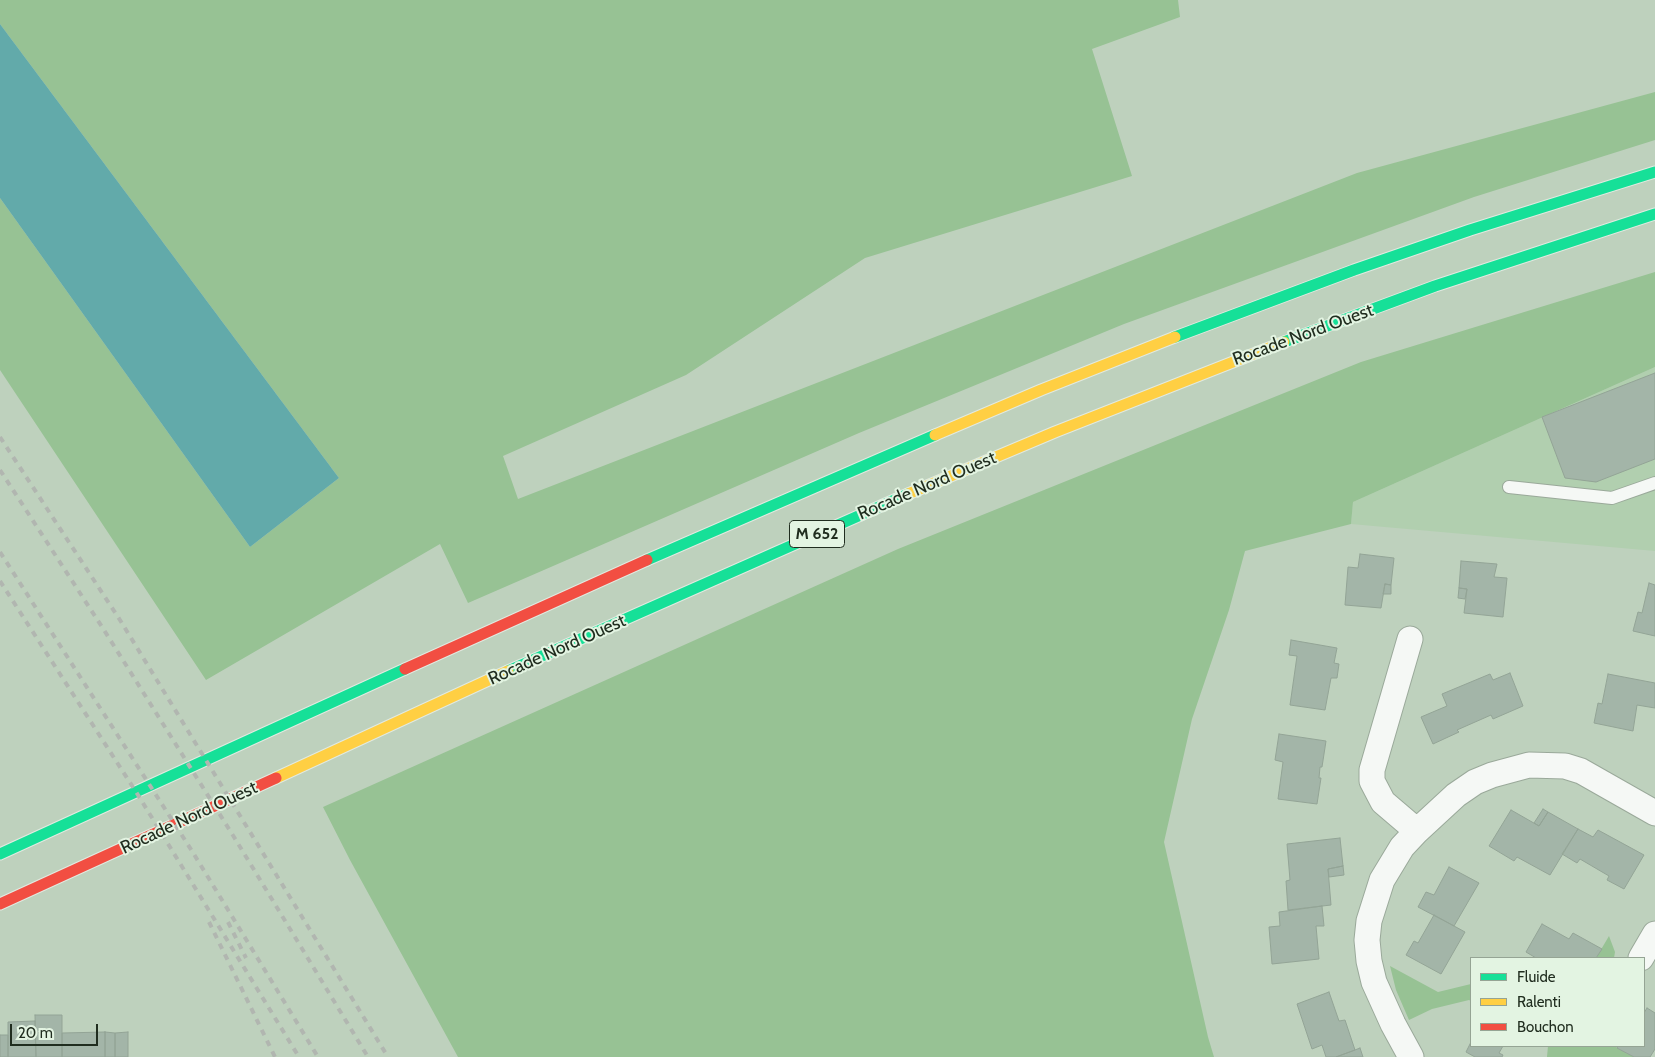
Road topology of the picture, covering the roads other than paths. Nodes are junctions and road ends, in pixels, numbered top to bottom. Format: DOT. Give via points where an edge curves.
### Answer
graph roads {
  1 [pos="1655,172"];
  2 [pos="1655,214"];
  3 [pos="1655,483"];
  4 [pos="1510,487"];
  5 [pos="1410,639"];
  6 [pos="1655,813"];
  7 [pos="1417,831"];
  8 [pos="0,854"];
  9 [pos="0,904"];
  10 [pos="1655,934"];
  11 [pos="1642,957"];
  12 [pos="1411,1057"];
  1 -- 8 [label="highway, M 652" via="1354,270 1041,390 626,570"];
  2 -- 9 [label="highway, Rocade Nord Ouest / M 652" via="1426,289 1064,428 599,630"];
  3 -- 4 [label="lane" via="1612,498"];
  5 -- 7 [label="street" via="1372,770 1372,781 1383,802"];
  6 -- 7 [label="street" via="1581,771 1565,766 1529,766 1475,782"];
  7 -- 12 [label="street" via="1402,847 1382,880 1369,921 1367,940 1374,982"];
  10 -- 11 [label="street"];
}
